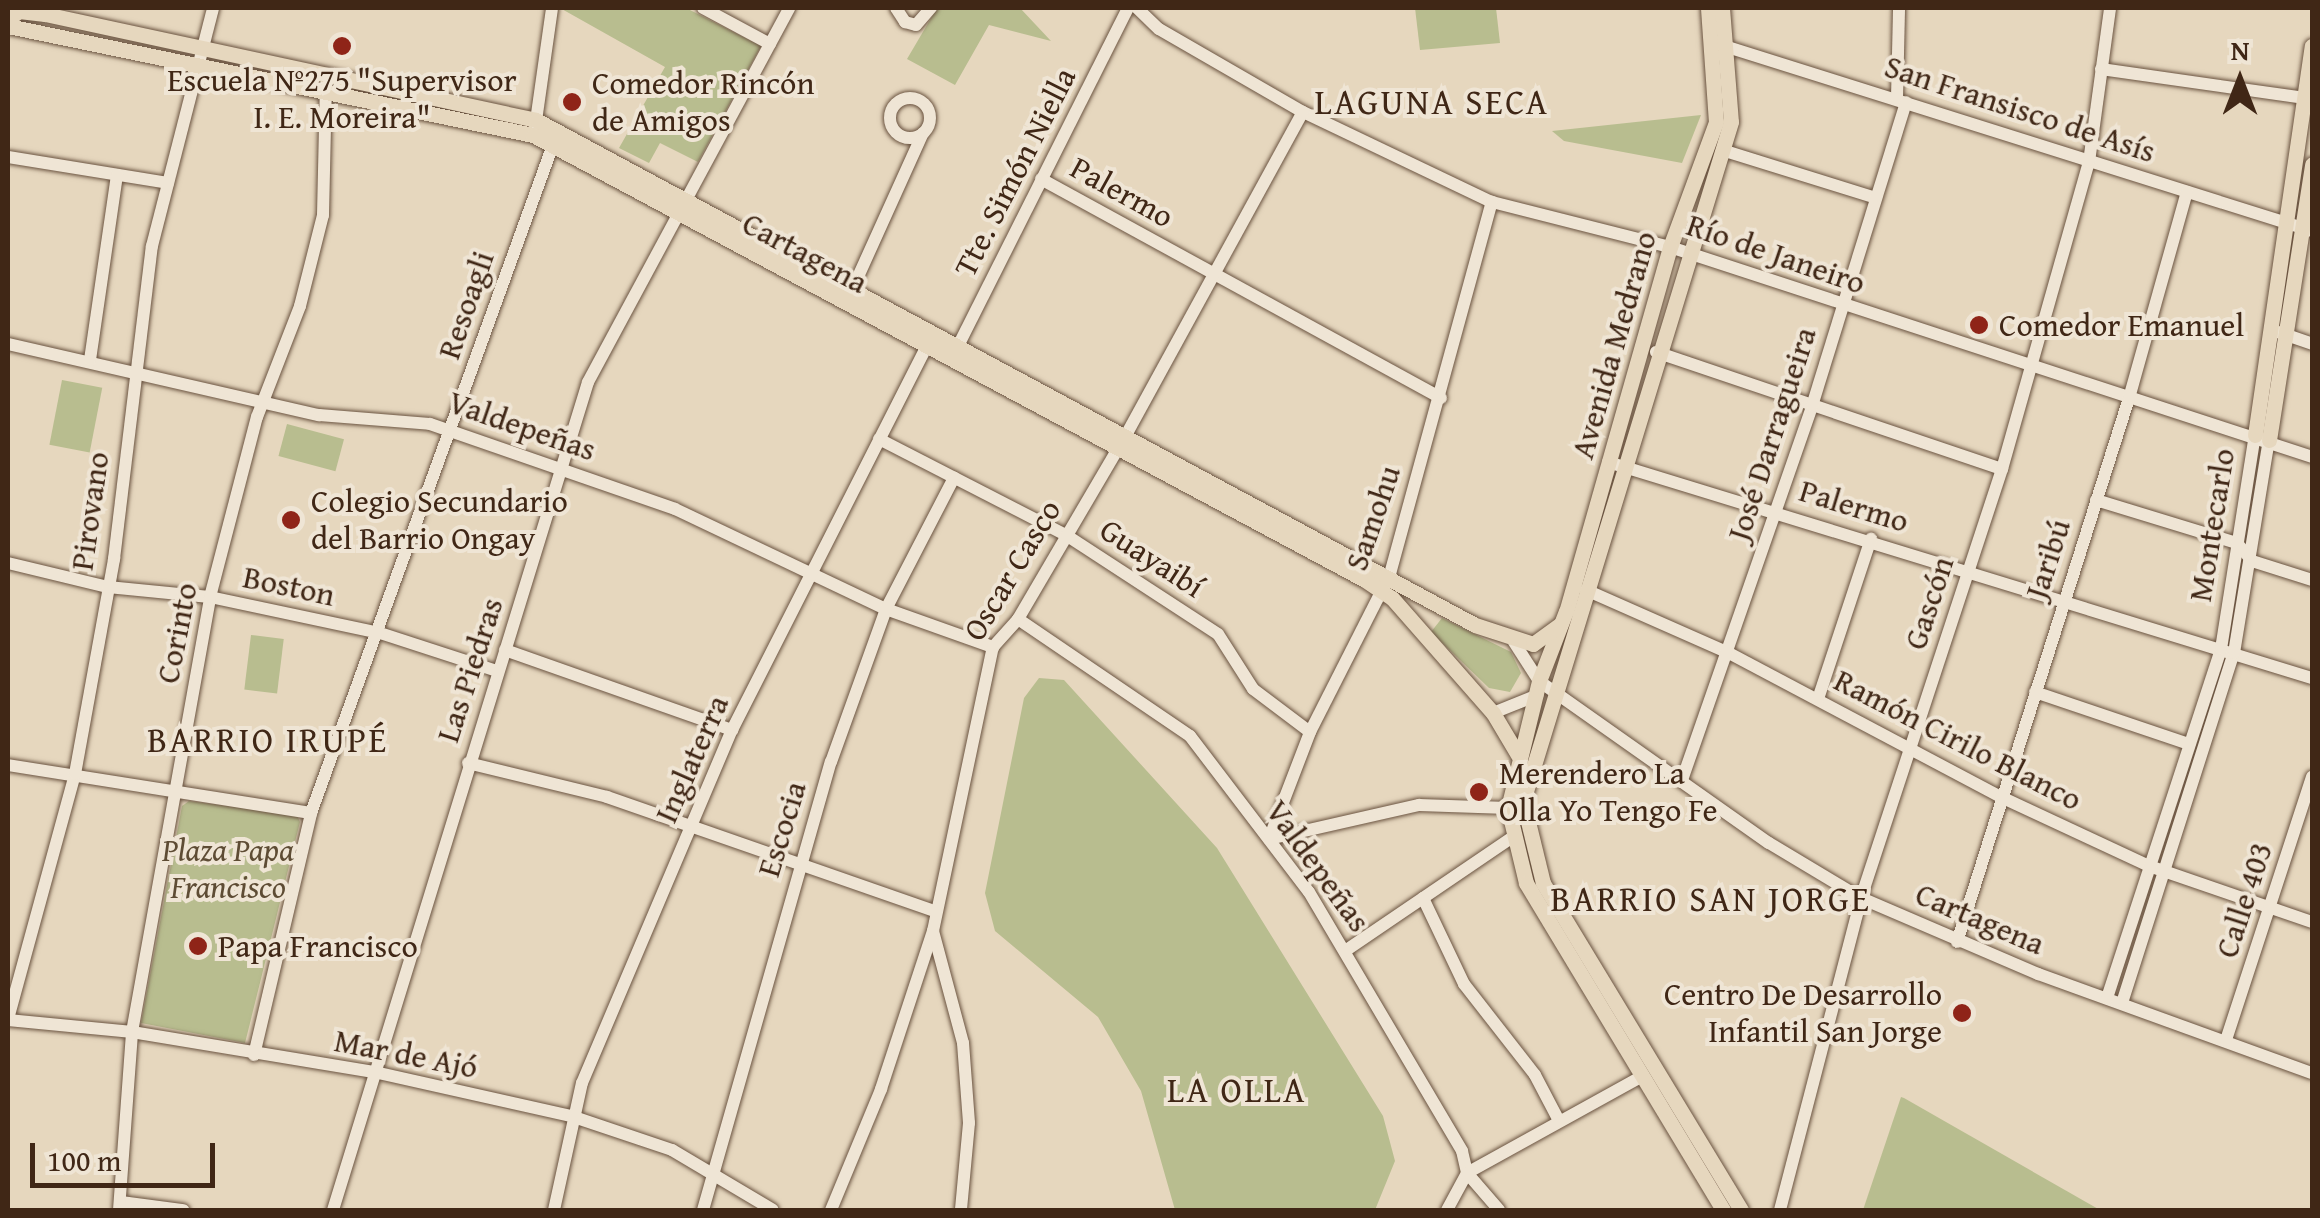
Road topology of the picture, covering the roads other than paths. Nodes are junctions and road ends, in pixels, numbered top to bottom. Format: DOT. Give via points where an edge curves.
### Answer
graph roads {
  1 [pos="213,8"];
  2 [pos="552,8"];
  3 [pos="703,8"];
  4 [pos="790,8"];
  5 [pos="896,8"];
  6 [pos="931,8"];
  7 [pos="1128,8"];
  8 [pos="1137,8"];
  9 [pos="1708,8"];
  10 [pos="1722,8"];
  11 [pos="1900,8"];
  12 [pos="2110,8"];
  13 [pos="14,18"];
  14 [pos="8,43"];
  15 [pos="770,44"];
  16 [pos="1718,44"];
  17 [pos="2312,46"];
  18 [pos="203,57"];
  19 [pos="2102,68"];
  20 [pos="327,77"];
  21 [pos="324,94"];
  22 [pos="2305,98"];
  23 [pos="1901,100"];
  24 [pos="1304,112"];
  25 [pos="535,128"];
  26 [pos="923,133"];
  27 [pos="552,145"];
  28 [pos="1722,150"];
  29 [pos="8,157"];
  30 [pos="2089,162"];
  31 [pos="2312,164"];
  32 [pos="117,175"];
  33 [pos="1041,179"];
  34 [pos="168,183"];
  35 [pos="2187,192"];
  36 [pos="1876,198"];
  37 [pos="1492,202"];
  38 [pos="682,211"];
  39 [pos="2286,222"];
  40 [pos="2308,229"];
  41 [pos="1670,247"];
  42 [pos="1686,256"];
  43 [pos="1218,276"];
  44 [pos="848,299"];
  45 [pos="1843,306"];
  46 [pos="2278,332"];
  47 [pos="8,344"];
  48 [pos="2312,344"];
  49 [pos="926,347"];
  50 [pos="1656,352"];
  51 [pos="954,354"];
  52 [pos="90,360"];
  53 [pos="2032,366"];
  54 [pos="135,370"];
  55 [pos="1440,398"];
  56 [pos="2130,398"];
  57 [pos="262,402"];
  58 [pos="1812,406"];
  59 [pos="450,433"];
  60 [pos="2262,438"];
  61 [pos="879,439"];
  62 [pos="1121,442"];
  63 [pos="2312,456"];
  64 [pos="1615,463"];
  65 [pos="562,468"];
  66 [pos="2002,469"];
  67 [pos="954,478"];
  68 [pos="2096,500"];
  69 [pos="1777,511"];
  70 [pos="1066,535"];
  71 [pos="1870,539"];
  72 [pos="2238,543"];
  73 [pos="2252,560"];
  74 [pos="8,563"];
  75 [pos="1969,570"];
  76 [pos="1390,574"];
  77 [pos="811,575"];
  78 [pos="2312,580"];
  79 [pos="108,587"];
  80 [pos="1378,588"];
  81 [pos="1586,590"];
  82 [pos="210,597"];
  83 [pos="2064,600"];
  84 [pos="1443,608"];
  85 [pos="886,609"];
  86 [pos="1018,619"];
  87 [pos="1561,624"];
  88 [pos="380,633"];
  89 [pos="1423,636"];
  90 [pos="1514,642"];
  91 [pos="993,647"];
  92 [pos="505,650"];
  93 [pos="2228,651"];
  94 [pos="1729,652"];
  95 [pos="497,671"];
  96 [pos="2312,678"];
  97 [pos="1537,688"];
  98 [pos="1555,692"];
  99 [pos="2035,692"];
  100 [pos="1818,700"];
  101 [pos="1492,713"];
  102 [pos="732,730"];
  103 [pos="1310,732"];
  104 [pos="2190,744"];
  105 [pos="1911,751"];
  106 [pos="1518,755"];
  107 [pos="468,763"];
  108 [pos="8,765"];
  109 [pos="74,774"];
  110 [pos="2312,777"];
  111 [pos="1682,780"];
  112 [pos="175,791"];
  113 [pos="2000,796"];
  114 [pos="1508,808"];
  115 [pos="311,812"];
  116 [pos="690,829"];
  117 [pos="1269,838"];
  118 [pos="1510,838"];
  119 [pos="2150,866"];
  120 [pos="799,868"];
  121 [pos="2164,872"];
  122 [pos="1423,898"];
  123 [pos="1860,898"];
  124 [pos="2270,909"];
  125 [pos="935,911"];
  126 [pos="2312,922"];
  127 [pos="933,931"];
  128 [pos="1957,942"];
  129 [pos="1345,951"];
  130 [pos="11,995"];
  131 [pos="2106,998"];
  132 [pos="2122,1003"];
  133 [pos="8,1020"];
  134 [pos="132,1032"];
  135 [pos="2226,1040"];
  136 [pos="254,1055"];
  137 [pos="374,1072"];
  138 [pos="2312,1073"];
  139 [pos="1643,1076"];
  140 [pos="571,1116"];
  141 [pos="1559,1121"];
  142 [pos="713,1171"];
  143 [pos="1467,1173"];
  144 [pos="120,1206"];
  145 [pos="183,1210"];
  146 [pos="333,1210"];
  147 [pos="554,1210"];
  148 [pos="703,1210"];
  149 [pos="773,1210"];
  150 [pos="831,1210"];
  151 [pos="961,1210"];
  152 [pos="1447,1210"];
  153 [pos="1499,1210"];
  154 [pos="1722,1210"];
  155 [pos="1741,1210"];
  156 [pos="1780,1210"];
  1 -- 18 [label="street, Pirovano"];
  2 -- 25 [label="street"];
  3 -- 15 [label="street"];
  4 -- 15 [label="street, Las Piedras"];
  5 -- 6 [label="street" via="900,18 916,24"];
  7 -- 33 [label="street, Tte. Simón Niella"];
  8 -- 24 [label="street, Río de Janeiro" via="1159,29"];
  9 -- 16 [label="main road, Avenida Medrano"];
  10 -- 16 [label="main road, Avenida Medrano"];
  11 -- 23 [label="street, José Darragueira"];
  12 -- 19 [label="street, Gascón"];
  13 -- 14 [label="street"];
  13 -- 18 [label="main road, Cartagena"];
  15 -- 38 [label="street, Las Piedras"];
  16 -- 23 [label="street, San Fransisco de Asís"];
  16 -- 28 [label="main road, Avenida Medrano" via="1731,122"];
  16 -- 41 [label="main road, Avenida Medrano" via="1716,122"];
  17 -- 22 [label="main road, Montecarlo"];
  18 -- 20 [label="main road, Cartagena"];
  18 -- 21 [label="main road, Cartagena"];
  18 -- 34 [label="street, Pirovano"];
  19 -- 22 [label="street"];
  19 -- 30 [label="street, Gascón"];
  20 -- 21 [label="street, Corinto"];
  20 -- 25 [label="main road, Cartagena"];
  21 -- 25 [label="main road, Cartagena"];
  21 -- 57 [label="street, Corinto" via="323,216 300,306"];
  22 -- 39 [label="main road, Montecarlo"];
  23 -- 30 [label="street, San Fransisco de Asís"];
  23 -- 36 [label="street, José Darragueira"];
  24 -- 37 [label="street, Río de Janeiro"];
  24 -- 43 [label="street, Oscar Casco"];
  25 -- 27 [label="main road, Cartagena"];
  25 -- 38 [label="main road, Cartagena"];
  26 -- 44 [label="street"];
  27 -- 38 [label="main road, Cartagena"];
  27 -- 59 [label="street, Resoagli"];
  28 -- 36 [label="street"];
  28 -- 42 [label="main road, Avenida Medrano"];
  29 -- 32 [label="street"];
  30 -- 35 [label="street, San Fransisco de Asís"];
  30 -- 53 [label="street, Gascón"];
  31 -- 40 [label="main road, Montecarlo"];
  32 -- 34 [label="street"];
  32 -- 52 [label="street"];
  33 -- 43 [label="street, Palermo"];
  33 -- 51 [label="street, Tte. Simón Niella"];
  34 -- 54 [label="street, Pirovano"];
  35 -- 39 [label="street, San Fransisco de Asís"];
  35 -- 56 [label="street, Jaribú"];
  36 -- 45 [label="street, José Darragueira"];
  37 -- 41 [label="street, Río de Janeiro"];
  37 -- 55 [label="street, Samohu"];
  38 -- 44 [label="main road, Cartagena"];
  38 -- 65 [label="street, Las Piedras" via="588,382"];
  39 -- 40 [label="street, San Fransisco de Asís"];
  39 -- 46 [label="main road, Montecarlo"];
  40 -- 46 [label="main road, Montecarlo"];
  41 -- 42 [label="street, Río de Janeiro"];
  41 -- 64 [label="main road, Avenida Medrano"];
  42 -- 45 [label="street, Río de Janeiro"];
  42 -- 50 [label="main road, Avenida Medrano"];
  43 -- 55 [label="street, Palermo"];
  43 -- 62 [label="street, Oscar Casco"];
  44 -- 49 [label="main road, Cartagena"];
  44 -- 51 [label="main road, Cartagena"];
  45 -- 53 [label="street, Río de Janeiro"];
  45 -- 58 [label="street, José Darragueira"];
  46 -- 48 [label="street"];
  46 -- 60 [label="main road, Montecarlo"];
  47 -- 52 [label="street, Valdepeñas"];
  49 -- 51 [label="main road, Cartagena"];
  49 -- 61 [label="street, Inglaterra"];
  50 -- 58 [label="street"];
  50 -- 64 [label="main road, Avenida Medrano"];
  51 -- 62 [label="main road, Cartagena"];
  52 -- 54 [label="street, Valdepeñas"];
  53 -- 56 [label="street, Río de Janeiro"];
  53 -- 66 [label="street, Gascón"];
  54 -- 57 [label="street, Valdepeñas"];
  54 -- 79 [label="street, Pirovano"];
  55 -- 76 [label="street, Samohu"];
  56 -- 60 [label="street, Río de Janeiro"];
  56 -- 68 [label="street, Jaribú"];
  57 -- 59 [label="street, Valdepeñas" via="319,415 412,421"];
  57 -- 82 [label="street, Corinto"];
  58 -- 66 [label="street"];
  58 -- 69 [label="street, José Darragueira"];
  59 -- 65 [label="street, Valdepeñas"];
  59 -- 88 [label="street, Resoagli"];
  60 -- 63 [label="street, Río de Janeiro"];
  60 -- 72 [label="street, Montecarlo"];
  60 -- 73 [label="street, Montecarlo"];
  61 -- 67 [label="street, Guayaibí"];
  61 -- 77 [label="street, Inglaterra"];
  62 -- 70 [label="street, Oscar Casco"];
  62 -- 76 [label="main road, Cartagena"];
  62 -- 80 [label="main road, Cartagena"];
  64 -- 69 [label="street, Palermo"];
  64 -- 81 [label="main road, Avenida Medrano"];
  64 -- 87 [label="main road, Avenida Medrano"];
  65 -- 77 [label="street, Valdepeñas" via="675,508"];
  65 -- 92 [label="street, Las Piedras"];
  66 -- 75 [label="street, Gascón"];
  67 -- 70 [label="street, Guayaibí"];
  67 -- 85 [label="street, Escocia"];
  68 -- 72 [label="street"];
  68 -- 83 [label="street, Jaribú"];
  69 -- 71 [label="street, Palermo"];
  69 -- 94 [label="street, José Darragueira"];
  70 -- 86 [label="street, Oscar Casco"];
  70 -- 103 [label="street, Guayaibí" via="1229,642 1252,689"];
  71 -- 75 [label="street, Palermo"];
  71 -- 100 [label="street"];
  72 -- 73 [label="street"];
  72 -- 93 [label="street, Montecarlo"];
  73 -- 78 [label="street"];
  73 -- 93 [label="street, Montecarlo"];
  74 -- 79 [label="street, Boston"];
  75 -- 83 [label="street, Palermo"];
  75 -- 105 [label="street, Gascón"];
  76 -- 80 [label="street, Samohu"];
  76 -- 84 [label="main road, Cartagena"];
  77 -- 85 [label="street, Valdepeñas"];
  77 -- 102 [label="street, Inglaterra"];
  79 -- 82 [label="street, Boston"];
  79 -- 109 [label="street, Pirovano"];
  80 -- 89 [label="main road, Cartagena"];
  80 -- 103 [label="street, Samohu"];
  81 -- 94 [label="street, Ramón Cirilo Blanco"];
  81 -- 98 [label="main road, Avenida Medrano"];
  82 -- 88 [label="street, Boston"];
  82 -- 112 [label="street, Corinto"];
  83 -- 93 [label="street, Palermo"];
  83 -- 99 [label="street, Jaribú"];
  84 -- 89 [label="main road" via="1427,615"];
  84 -- 90 [label="main road, Cartagena"];
  85 -- 91 [label="street, Valdepeñas"];
  85 -- 120 [label="street, Escocia"];
  86 -- 91 [label="street, Oscar Casco"];
  86 -- 117 [label="street, Valdepeñas" via="1165,713"];
  87 -- 90 [label="main road" via="1542,642"];
  87 -- 97 [label="main road, Avenida Medrano"];
  88 -- 95 [label="street, Boston"];
  88 -- 115 [label="street, Resoagli"];
  89 -- 101 [label="main road, Cartagena"];
  90 -- 97 [label="street"];
  91 -- 125 [label="street, Oscar Casco"];
  92 -- 95 [label="street, Las Piedras"];
  92 -- 102 [label="street"];
  93 -- 96 [label="street, Palermo"];
  93 -- 104 [label="street, Montecarlo"];
  93 -- 121 [label="street, Montecarlo"];
  94 -- 100 [label="street, Ramón Cirilo Blanco"];
  94 -- 111 [label="street, José Darragueira"];
  95 -- 107 [label="street, Las Piedras"];
  97 -- 98 [label="street"];
  97 -- 101 [label="street"];
  97 -- 106 [label="main road, Avenida Medrano"];
  98 -- 111 [label="street, Cartagena"];
  98 -- 155 [label="main road, Avenida Medrano" via="1523,800 1533,857"];
  99 -- 104 [label="street"];
  99 -- 113 [label="street, Jaribú"];
  100 -- 105 [label="street, Ramón Cirilo Blanco"];
  101 -- 106 [label="main road, Cartagena"];
  102 -- 116 [label="street, Inglaterra"];
  103 -- 117 [label="street, Samohu"];
  104 -- 119 [label="street, Montecarlo"];
  105 -- 113 [label="street, Ramón Cirilo Blanco"];
  105 -- 123 [label="street, Gascón"];
  106 -- 114 [label="main road, Avenida Medrano"];
  107 -- 116 [label="street" via="607,797"];
  107 -- 137 [label="street, Las Piedras"];
  108 -- 109 [label="street"];
  109 -- 112 [label="street"];
  109 -- 130 [label="street, Pirovano"];
  110 -- 124 [label="street, Calle 403"];
  111 -- 123 [label="street, Cartagena"];
  112 -- 115 [label="street"];
  112 -- 134 [label="street, Corinto"];
  113 -- 119 [label="street, Ramón Cirilo Blanco"];
  113 -- 128 [label="street, Jaribú"];
  114 -- 117 [label="street" via="1420,804"];
  114 -- 118 [label="main road, Avenida Medrano"];
  115 -- 136 [label="street, Resoagli"];
  116 -- 120 [label="street"];
  116 -- 140 [label="street, Inglaterra"];
  117 -- 129 [label="street, Valdepeñas"];
  118 -- 122 [label="street"];
  118 -- 139 [label="main road, Avenida Medrano" via="1526,882"];
  119 -- 121 [label="street, Ramón Cirilo Blanco"];
  119 -- 131 [label="street, Montecarlo"];
  120 -- 125 [label="street"];
  120 -- 142 [label="street, Escocia"];
  121 -- 124 [label="street, Ramón Cirilo Blanco"];
  121 -- 132 [label="street, Montecarlo"];
  122 -- 129 [label="street"];
  122 -- 141 [label="street" via="1464,984 1536,1076"];
  123 -- 128 [label="street, Cartagena"];
  123 -- 156 [label="street, Gascón"];
  124 -- 126 [label="street, Ramón Cirilo Blanco"];
  124 -- 135 [label="street, Calle 403"];
  125 -- 127 [label="street, Oscar Casco"];
  127 -- 150 [label="street, Oscar Casco" via="881,1089"];
  127 -- 151 [label="street" via="963,1042 969,1123"];
  128 -- 131 [label="street, Cartagena"];
  129 -- 143 [label="street, Valdepeñas" via="1462,1151"];
  130 -- 133 [label="street, Pirovano"];
  131 -- 132 [label="street, Cartagena"];
  132 -- 135 [label="street, Cartagena"];
  133 -- 134 [label="street, Mar de Ajó"];
  134 -- 136 [label="street, Mar de Ajó"];
  134 -- 144 [label="street, Corinto"];
  135 -- 138 [label="street, Cartagena"];
  136 -- 137 [label="street, Mar de Ajó"];
  137 -- 140 [label="street, Mar de Ajó"];
  137 -- 146 [label="street, Las Piedras"];
  139 -- 141 [label="street"];
  139 -- 154 [label="main road, Avenida Medrano"];
  140 -- 142 [label="street, Mar de Ajó" via="616,1128"];
  140 -- 147 [label="street, Inglaterra"];
  141 -- 143 [label="street"];
  142 -- 148 [label="street, Escocia"];
  142 -- 149 [label="street, Mar de Ajó"];
  143 -- 152 [label="street"];
  143 -- 153 [label="street, Valdepeñas"];
  144 -- 145 [label="street"];
}
